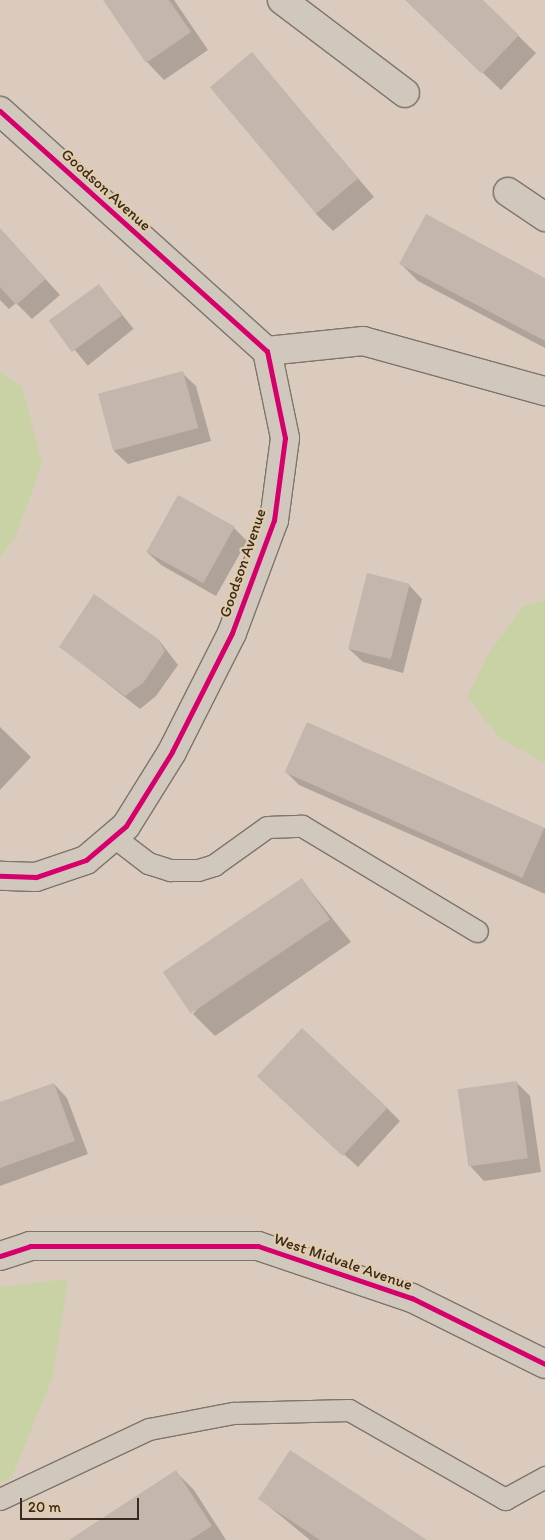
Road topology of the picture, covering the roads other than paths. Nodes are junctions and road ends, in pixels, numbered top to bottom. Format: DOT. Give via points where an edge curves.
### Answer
graph roads {
  1 [pos="282,0"];
  2 [pos="405,93"];
  3 [pos="0,111"];
  4 [pos="508,192"];
  5 [pos="545,217"];
  6 [pos="267,351"];
  7 [pos="545,391"];
  8 [pos="114,837"];
  9 [pos="0,876"];
  10 [pos="477,931"];
  11 [pos="0,1256"];
  12 [pos="545,1364"];
  13 [pos="545,1477"];
  14 [pos="0,1499"];
  1 -- 2 [label="street"];
  3 -- 6 [label="street, Goodson Avenue"];
  4 -- 5 [label="street"];
  6 -- 7 [label="street" via="363,341"];
  6 -- 8 [label="street, Goodson Avenue" via="285,438 274,520 232,634 172,752 126,826"];
  8 -- 9 [label="street, Goodson Avenue" via="86,860 36,876"];
  8 -- 10 [label="lane" via="148,863 170,870 198,870 214,865 267,827 285,823 302,826"];
  11 -- 12 [label="street, West Midvale Avenue" via="30,1246 258,1246 412,1298"];
  13 -- 14 [label="lane" via="505,1499 349,1410 233,1413 149,1429"];
}
